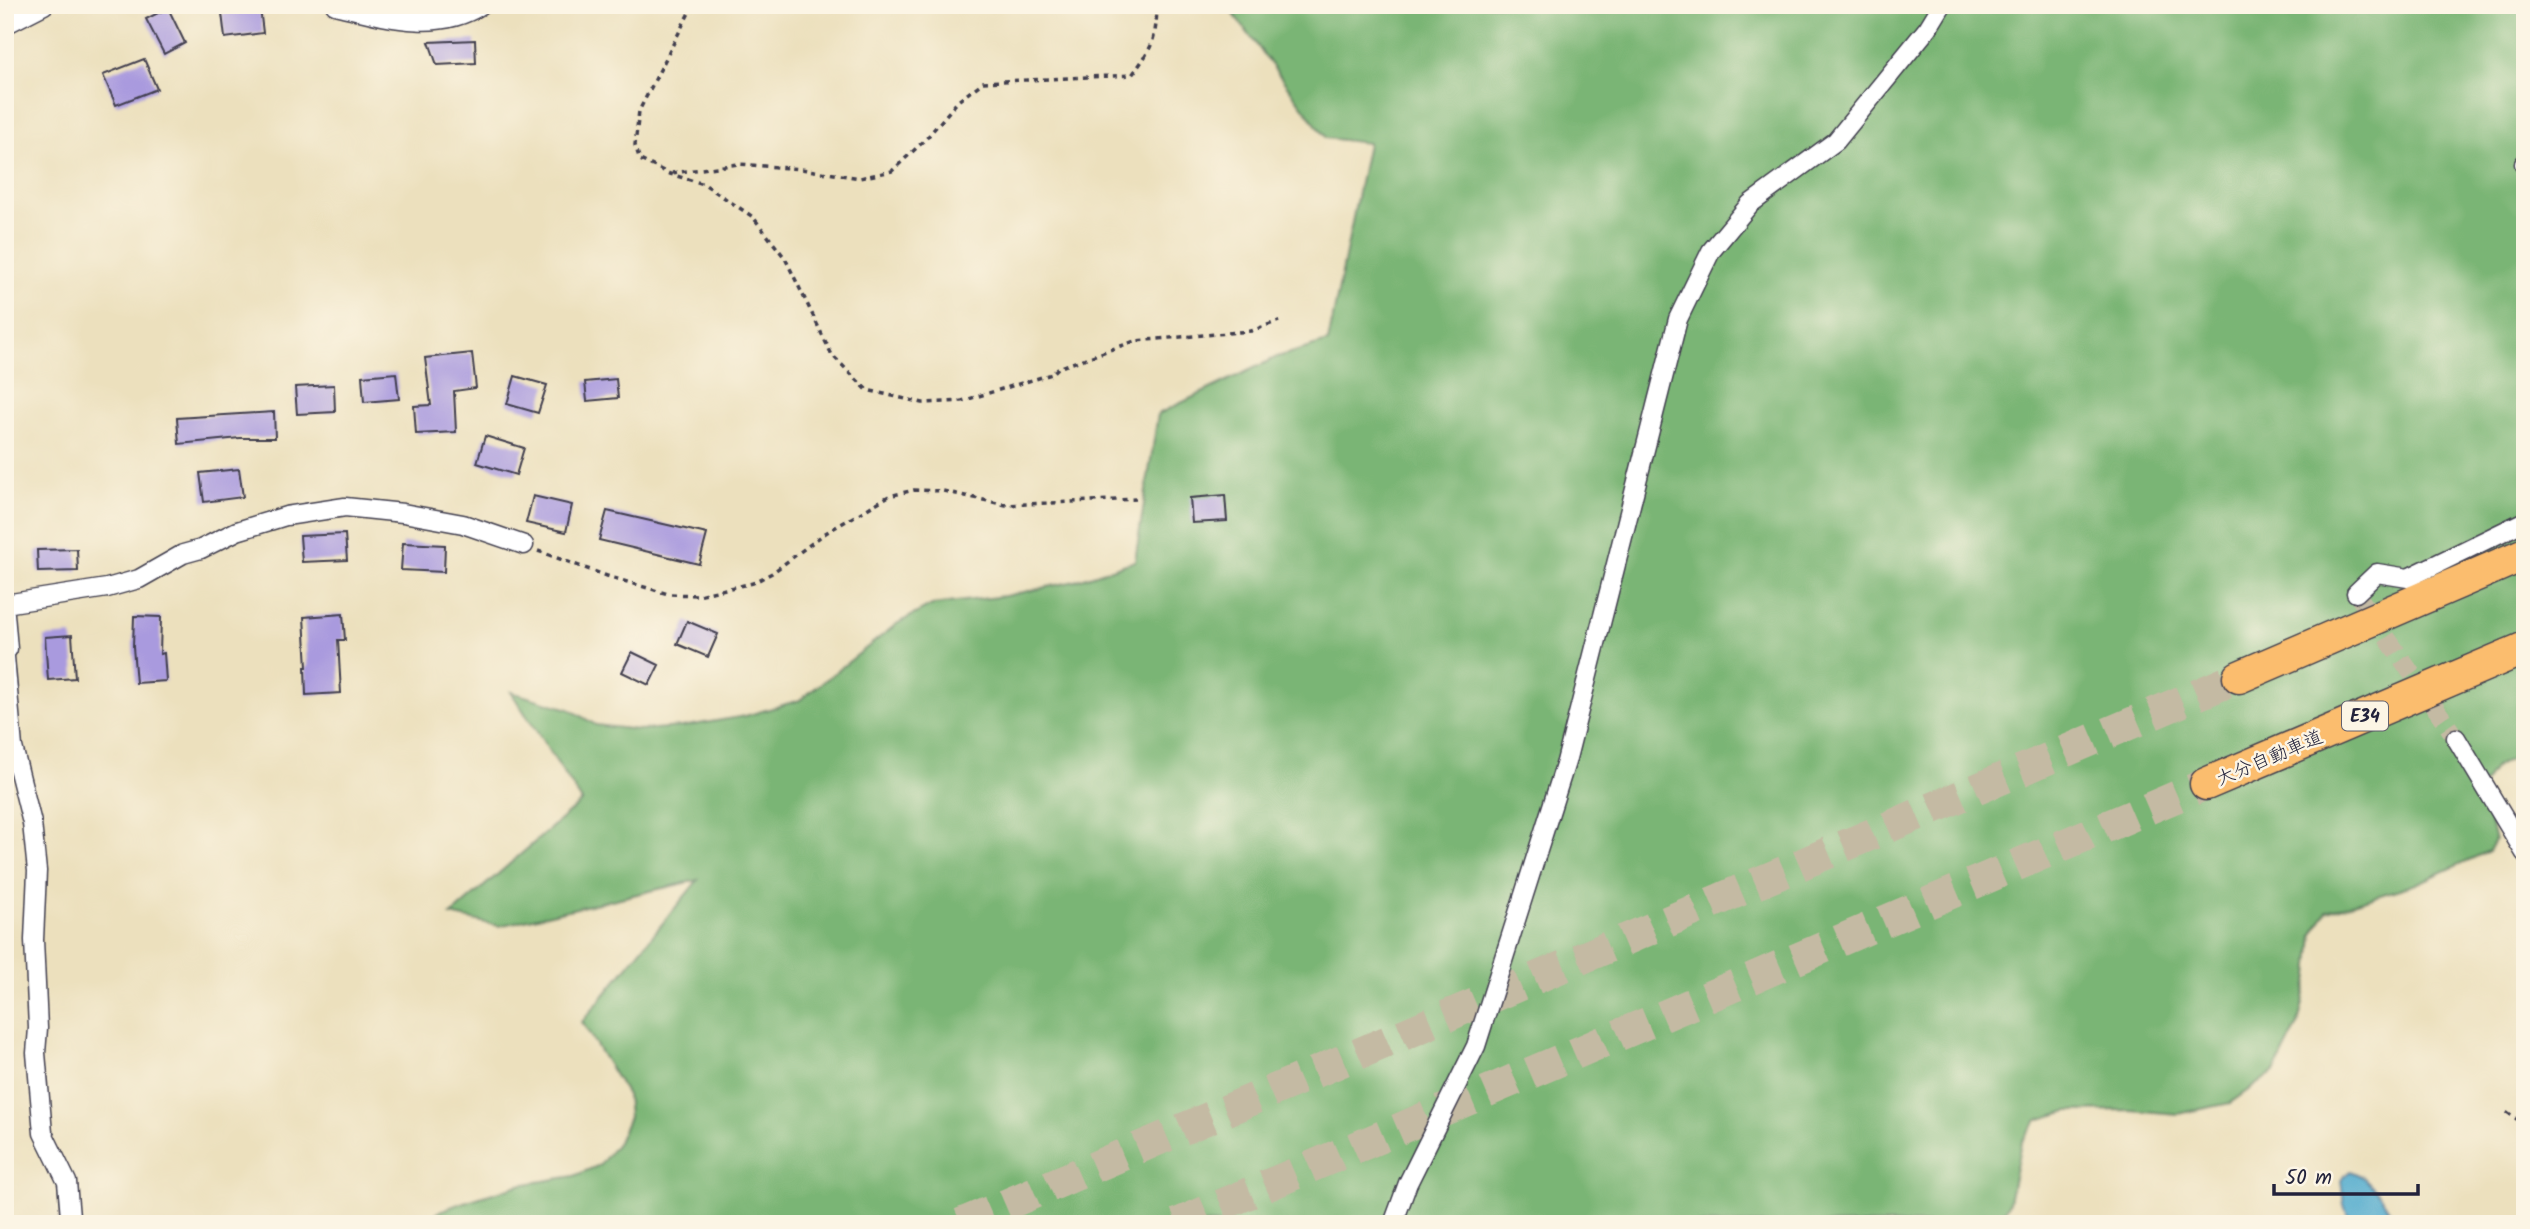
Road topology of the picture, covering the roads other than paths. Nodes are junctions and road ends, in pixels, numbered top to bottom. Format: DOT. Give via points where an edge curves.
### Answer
graph roads {
  1 [pos="44,5"];
  2 [pos="335,5"];
  3 [pos="481,5"];
  4 [pos="1942,5"];
  5 [pos="5,25"];
  6 [pos="2525,521"];
  7 [pos="524,545"];
  8 [pos="2525,555"];
  9 [pos="2356,593"];
  10 [pos="5,604"];
  11 [pos="5,614"];
  12 [pos="2525,648"];
  13 [pos="5,654"];
  14 [pos="2239,677"];
  15 [pos="2456,738"];
  16 [pos="2206,784"];
  17 [pos="2525,853"];
  18 [pos="69,1224"];
  19 [pos="1392,1224"];
  1 -- 5 [label="street"];
  2 -- 3 [label="street" via="419,22 461,16"];
  4 -- 19 [label="street" via="1836,141 1750,204 1711,251 1678,319 1566,762 1501,969 1476,1046"];
  6 -- 9 [label="street" via="2408,578 2377,573"];
  7 -- 10 [label="street" via="463,524 345,507 286,516 237,531 139,579"];
  8 -- 14 [label="highway"];
  11 -- 13 [label="street"];
  12 -- 16 [label="highway, 大分自動車道 / E34"];
  13 -- 18 [label="street" via="13,747 32,823 37,871 36,1053 43,1133 67,1182"];
  15 -- 17 [label="street"];
}
